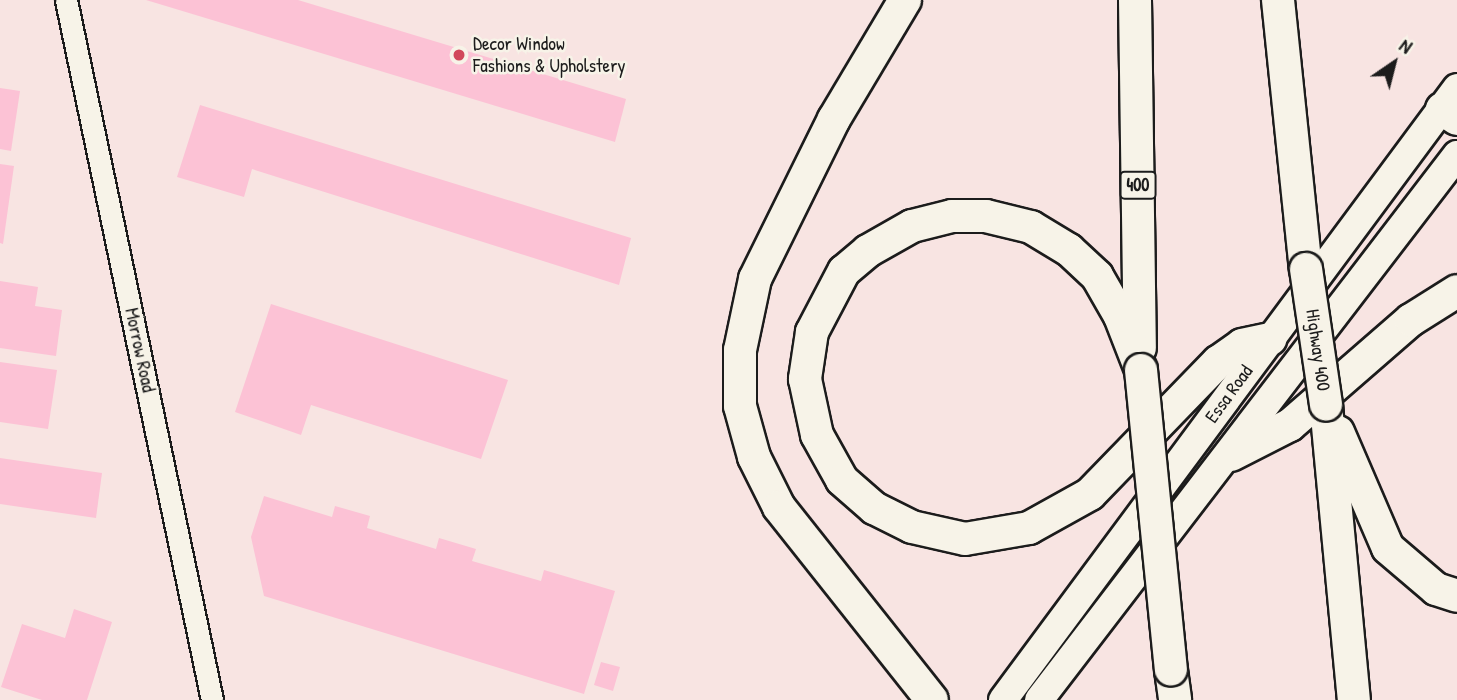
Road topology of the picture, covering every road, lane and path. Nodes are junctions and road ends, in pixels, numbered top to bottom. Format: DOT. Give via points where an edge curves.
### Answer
graph roads {
  1 [pos="66,0"];
  2 [pos="905,0"];
  3 [pos="1135,0"];
  4 [pos="1278,0"];
  5 [pos="1452,105"];
  6 [pos="1457,155"];
  7 [pos="1457,291"];
  8 [pos="1270,339"];
  9 [pos="1141,370"];
  10 [pos="1326,405"];
  11 [pos="1231,455"];
  12 [pos="1457,596"];
  13 [pos="1173,685"];
  14 [pos="212,700"];
  15 [pos="932,700"];
  16 [pos="1003,700"];
  17 [pos="1039,700"];
  18 [pos="1354,700"];
  1 -- 14 [label="street, Morrow Road"];
  2 -- 15 [label="highway" via="834,119 755,279 740,350 740,406 754,457 779,507"];
  3 -- 9 [label="highway, 400"];
  4 -- 10 [label="highway, Highway 400, bridge" via="1306,269"];
  5 -- 8 [label="main road, Essa Road"];
  6 -- 11 [label="main road, Essa Road"];
  7 -- 11 [label="highway" via="1411,320 1290,425"];
  8 -- 9 [label="highway" via="1242,345 1218,362 1090,494 1029,528 965,540 912,527 874,508 842,480 817,435 805,379 812,332 844,271 912,226 952,216 986,216 1031,227 1069,250 1097,276"];
  8 -- 16 [label="main road, Essa Road"];
  9 -- 13 [label="highway, 400, bridge"];
  10 -- 12 [label="highway" via="1388,548 1436,589"];
  10 -- 18 [label="highway, Highway 400"];
  11 -- 17 [label="main road, Essa Road"];
}
